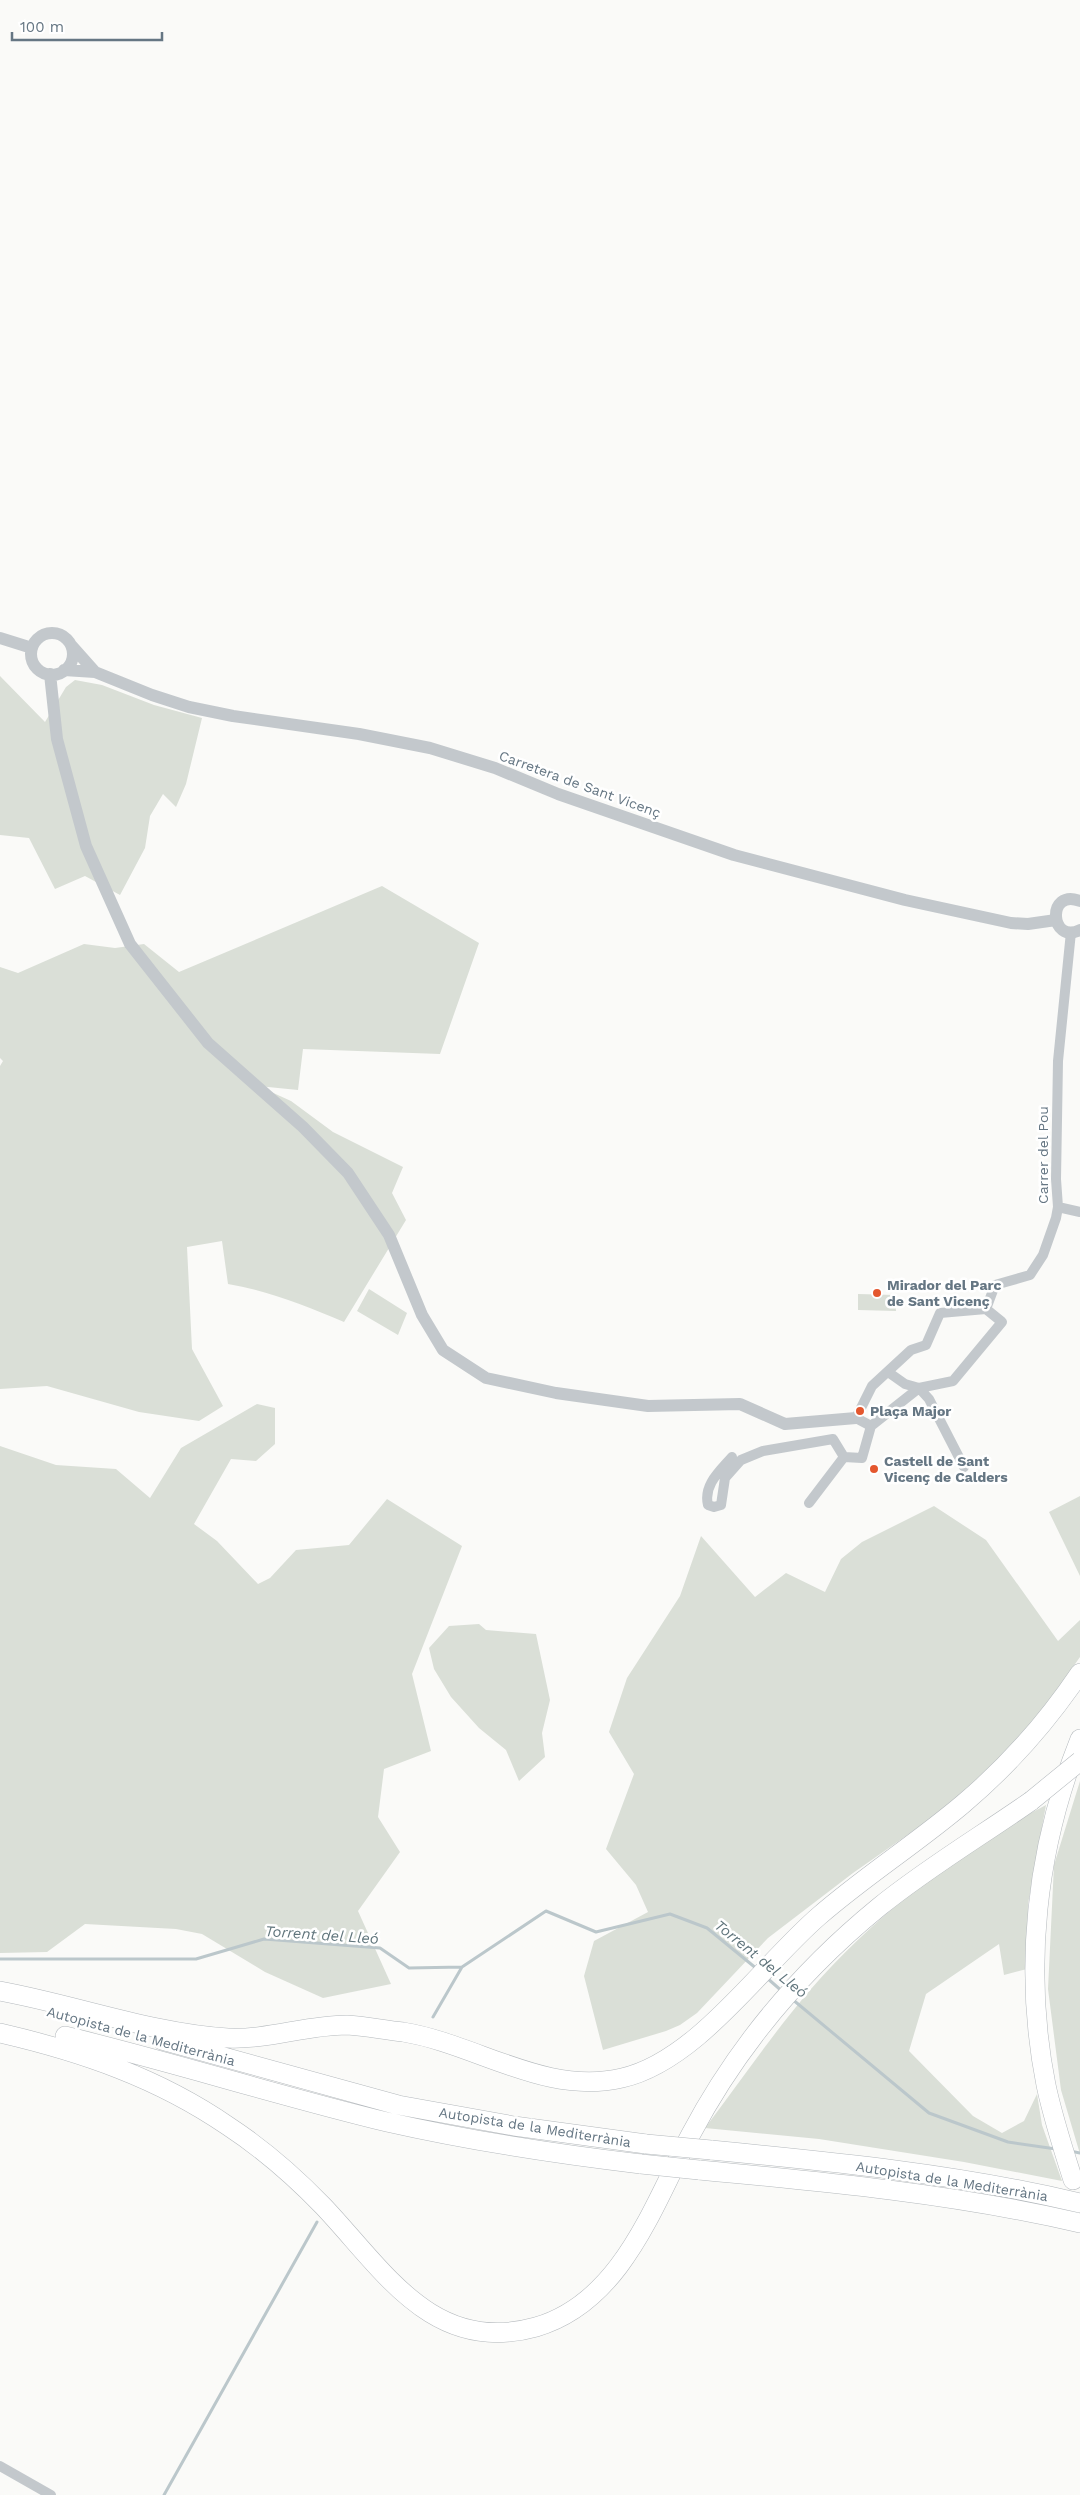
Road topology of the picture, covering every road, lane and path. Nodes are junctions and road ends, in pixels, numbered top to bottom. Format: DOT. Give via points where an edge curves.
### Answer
graph roads {
  1 [pos="0,638"];
  2 [pos="71,645"];
  3 [pos="32,648"];
  4 [pos="64,670"];
  5 [pos="95,672"];
  6 [pos="50,674"];
  7 [pos="1079,897"];
  8 [pos="1056,920"];
  9 [pos="1075,931"];
  10 [pos="1058,1207"];
  11 [pos="1080,1212"];
  12 [pos="986,1309"];
  13 [pos="888,1372"];
  14 [pos="920,1388"];
  15 [pos="856,1418"];
  16 [pos="871,1426"];
  17 [pos="732,1457"];
  18 [pos="844,1457"];
  19 [pos="964,1467"];
  20 [pos="809,1503"];
  21 [pos="1080,1673"];
  22 [pos="1080,1739"];
  23 [pos="1080,1761"];
  24 [pos="0,1991"];
  25 [pos="0,2002"];
  26 [pos="0,2023"];
  27 [pos="0,2033"];
  28 [pos="1073,2180"];
  29 [pos="1080,2203"];
  30 [pos="1080,2223"];
  31 [pos="0,2466"];
  32 [pos="51,2495"];
  1 -- 3 [label="street"];
  2 -- 3 [label="street" via="62,636 50,633 39,637"];
  2 -- 4 [label="street" via="71,661"];
  2 -- 5 [label="street, Carretera de Sant Vicenç"];
  3 -- 6 [label="street" via="34,665"];
  4 -- 5 [label="street, Carretera de Sant Vicenç"];
  4 -- 6 [label="street"];
  5 -- 8 [label="street, Carretera de Sant Vicenç" via="152,696 189,707 430,748 495,768 558,794 734,854 905,900 1011,923"];
  6 -- 15 [label="street" via="57,739 86,846 130,944 208,1043 303,1127 348,1173 389,1235 422,1315 443,1350 486,1378 556,1393 648,1406 740,1404 785,1424"];
  7 -- 8 [label="street" via="1064,900 1056,908"];
  8 -- 9 [label="street" via="1061,928"];
  9 -- 10 [label="street, Carrer del Pou" via="1058,1061"];
  10 -- 11 [label="street"];
  10 -- 12 [label="street, Carrer del Pou" via="1043,1255 1030,1274 995,1285"];
  12 -- 13 [label="street" via="940,1313 926,1345 911,1350"];
  12 -- 14 [label="street" via="1002,1322 953,1381"];
  13 -- 14 [label="street" via="905,1384"];
  13 -- 15 [label="street" via="872,1386"];
  14 -- 16 [label="street"];
  14 -- 19 [label="street" via="930,1399"];
  15 -- 16 [label="street"];
  16 -- 18 [label="street" via="862,1458"];
  17 -- 18 [label="street" via="712,1481 706,1497 708,1505 721,1505 725,1478 735,1465 763,1451 833,1439"];
  18 -- 20 [label="street"];
  21 -- 24 [label="highway" via="1020,1750 962,1805 820,1915 685,2047 653,2066 623,2078 573,2082 545,2077 438,2041 346,2025 232,2038 189,2034"];
  22 -- 28 [label="highway" via="1050,1832 1040,1885 1035,1958 1036,2010 1043,2068"];
  23 -- 27 [label="highway, bridge" via="1032,1801 887,1901 809,1972 758,2030 719,2086 640,2234 617,2269 597,2292 572,2311 532,2328 504,2332 476,2330 433,2315 384,2276 297,2180 250,2140 214,2116 156,2084 104,2061"];
  25 -- 29 [label="highway, Autopista de la Mediterrània, bridge" via="118,2029 398,2105 514,2126 646,2144 918,2172"];
  26 -- 30 [label="highway, Autopista de la Mediterrània, bridge" via="92,2043 318,2104 437,2132 641,2164 940,2196"];
  31 -- 32 [label="street"];
}
